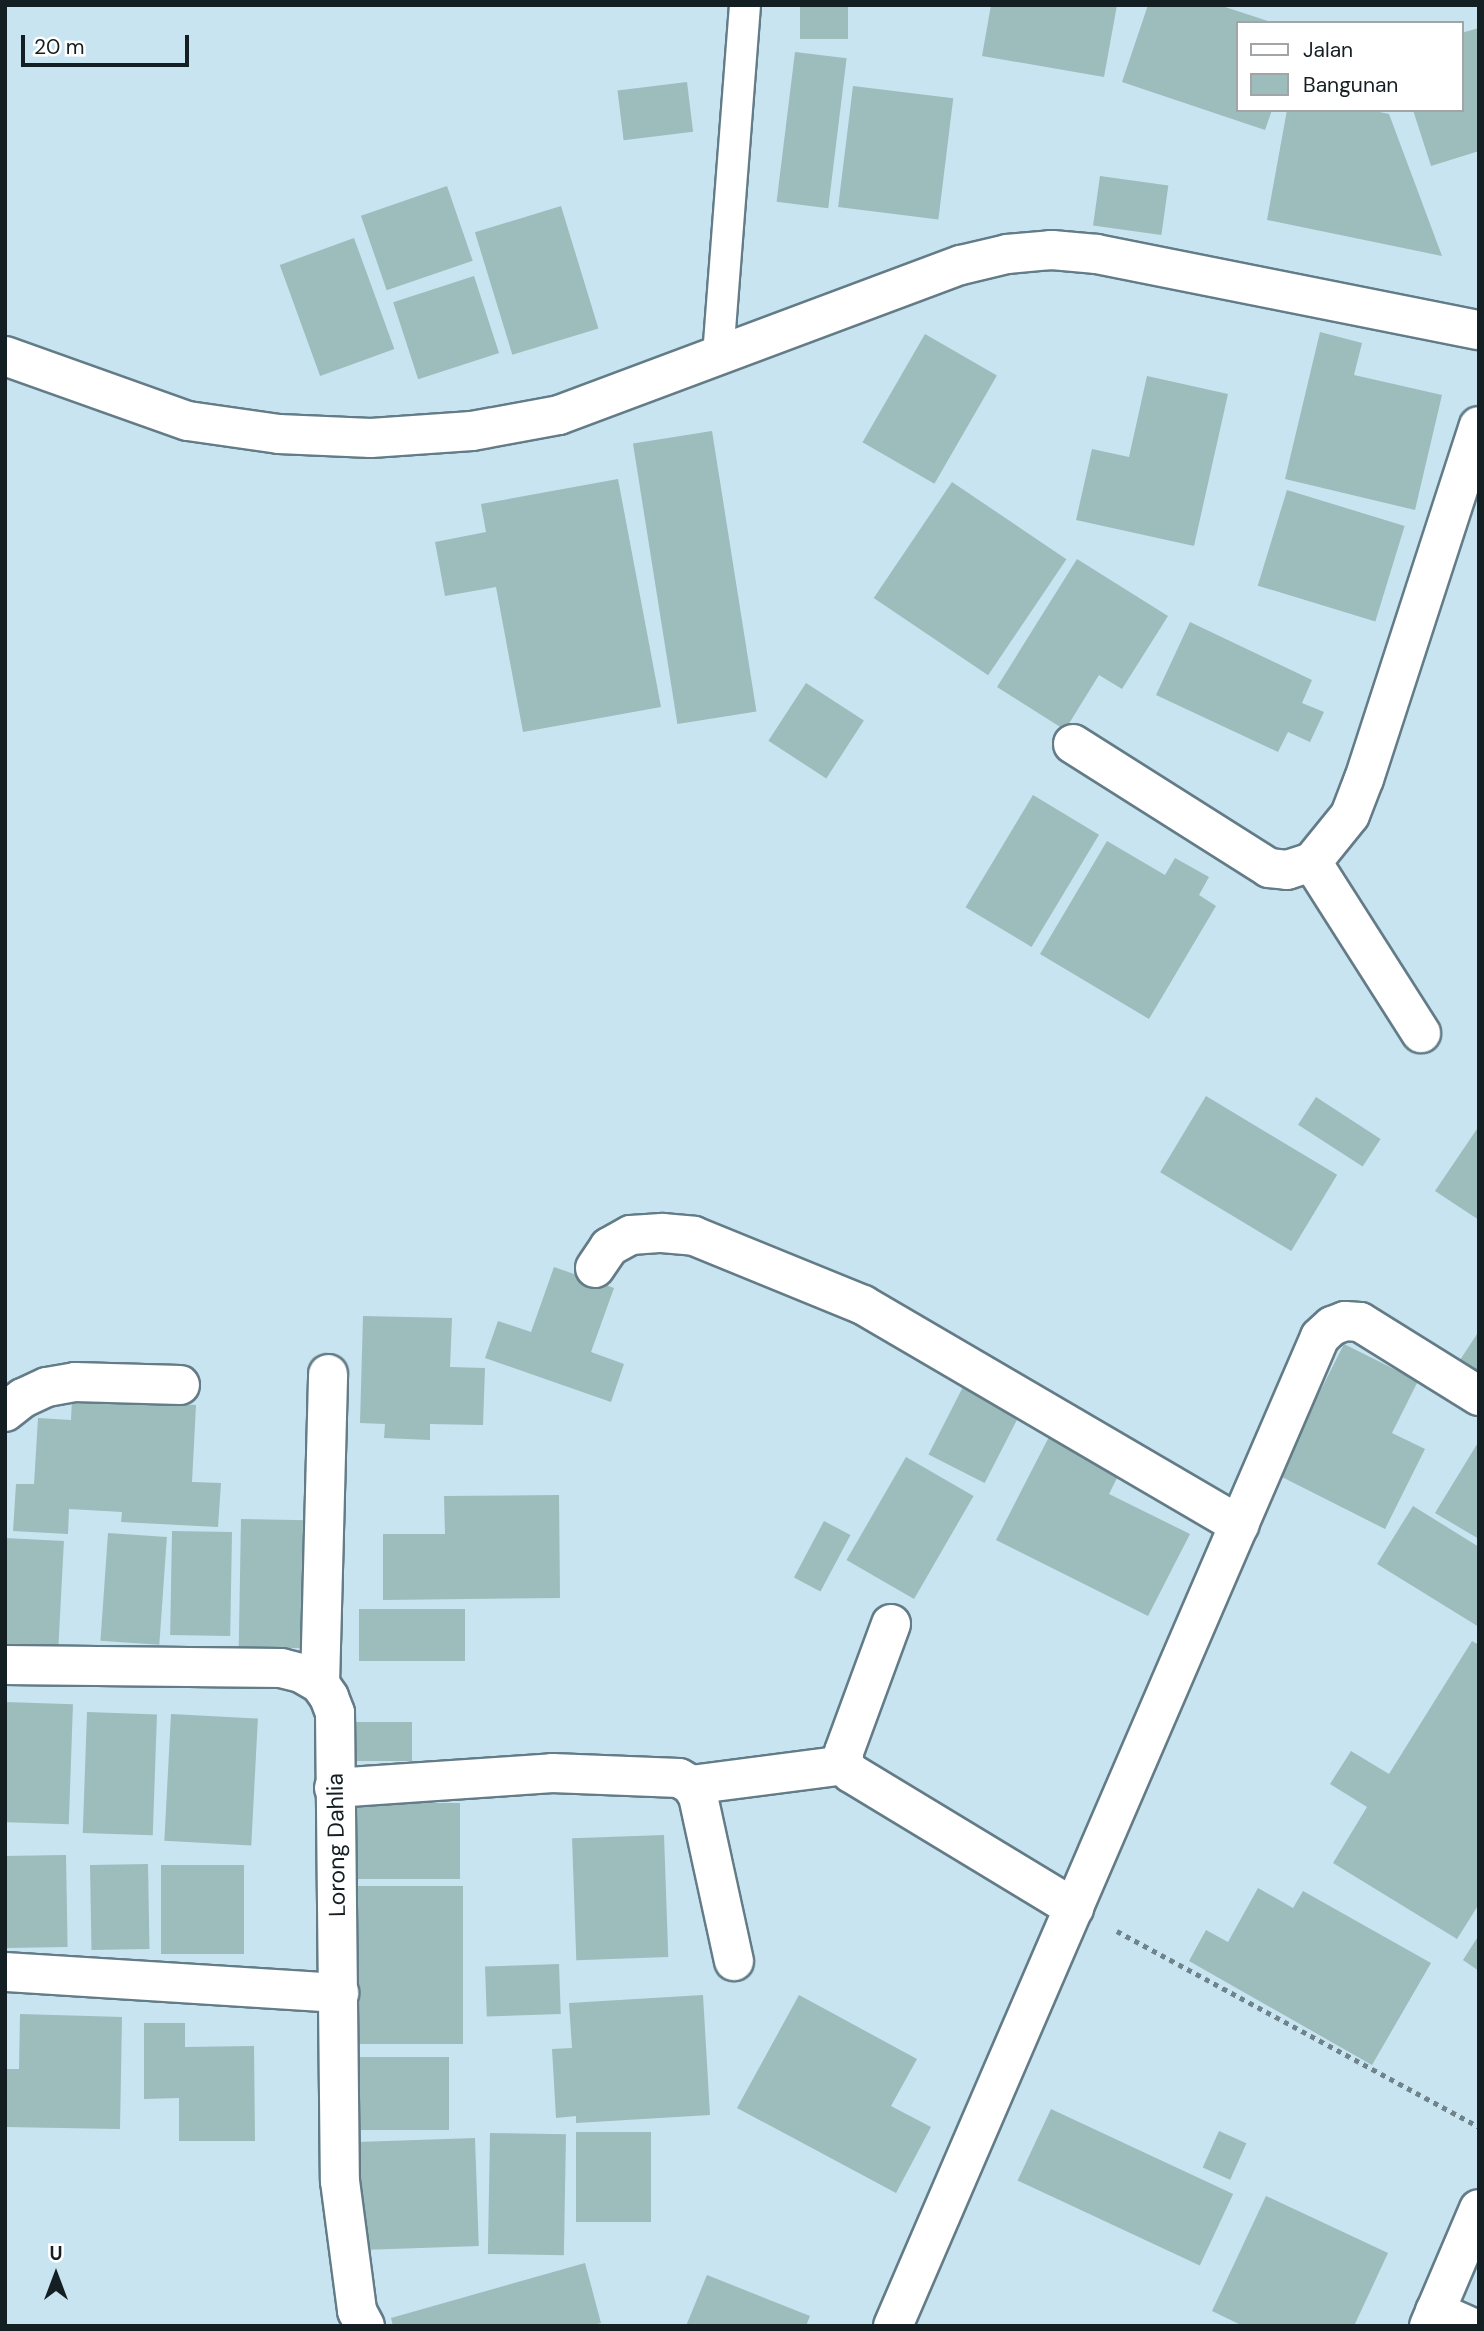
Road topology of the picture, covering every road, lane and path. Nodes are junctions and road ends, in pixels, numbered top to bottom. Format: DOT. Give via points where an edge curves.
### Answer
graph roads {
  1 [pos="745,5"];
  2 [pos="1479,330"];
  3 [pos="5,356"];
  4 [pos="718,356"];
  5 [pos="1479,426"];
  6 [pos="1073,744"];
  7 [pos="1312,862"];
  8 [pos="1421,1032"];
  9 [pos="595,1268"];
  10 [pos="328,1374"];
  11 [pos="180,1385"];
  12 [pos="1479,1396"];
  13 [pos="5,1412"];
  14 [pos="1239,1525"];
  15 [pos="891,1624"];
  16 [pos="5,1665"];
  17 [pos="320,1684"];
  18 [pos="844,1765"];
  19 [pos="691,1784"];
  20 [pos="334,1788"];
  21 [pos="1074,1908"];
  22 [pos="734,1961"];
  23 [pos="5,1972"];
  24 [pos="339,1993"];
  25 [pos="1479,2127"];
  26 [pos="1479,2209"];
  27 [pos="353,2321"];
  28 [pos="1444,2321"];
  29 [pos="893,2326"];
  1 -- 4 [label="lane"];
  2 -- 4 [label="street" via="1097,254 1052,250 961,265"];
  3 -- 4 [label="street" via="188,421 279,434 371,438 472,430 559,415"];
  5 -- 7 [label="street" via="1364,779 1350,815"];
  6 -- 7 [label="street" via="1269,868 1287,870"];
  7 -- 8 [label="street"];
  9 -- 14 [label="street" via="609,1247 631,1235 694,1236 863,1305"];
  10 -- 17 [label="street"];
  11 -- 13 [label="street" via="75,1382 47,1387"];
  12 -- 14 [label="street" via="1360,1322 1332,1326 1320,1337"];
  14 -- 21 [label="street"];
  15 -- 18 [label="street" via="844,1752"];
  16 -- 17 [label="street" via="281,1668"];
  17 -- 20 [label="street, Lorong Dahlia" via="335,1713"];
  18 -- 19 [label="street"];
  18 -- 21 [label="street"];
  19 -- 20 [label="street" via="679,1778 552,1773"];
  19 -- 22 [label="street" via="698,1796"];
  20 -- 24 [label="street, Lorong Dahlia"];
  21 -- 25 [label="path"];
  21 -- 29 [label="street"];
  23 -- 24 [label="street"];
  24 -- 27 [label="street, Lorong Dahlia" via="340,2181"];
  26 -- 28 [label="street"];
}
